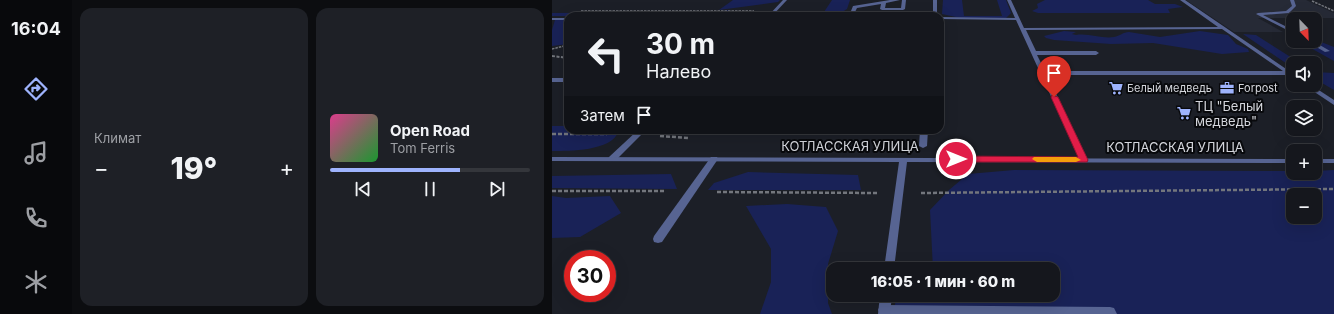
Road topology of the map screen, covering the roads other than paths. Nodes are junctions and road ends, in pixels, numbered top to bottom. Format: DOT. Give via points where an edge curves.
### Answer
graph roads {
  1 [pos="785,0"];
  2 [pos="898,0"];
  3 [pos="904,0"];
  4 [pos="935,0"];
  5 [pos="1009,0"];
  6 [pos="1182,0"];
  7 [pos="1292,0"];
  8 [pos="884,2"];
  9 [pos="773,12"];
  10 [pos="853,12"];
  11 [pos="935,12"];
  12 [pos="1286,12"];
  13 [pos="1287,12"];
  14 [pos="944,18"];
  15 [pos="552,19"];
  16 [pos="564,19"];
  17 [pos="1018,19"];
  18 [pos="1224,28"];
  19 [pos="1286,28"];
  20 [pos="1022,29"];
  21 [pos="1322,48"];
  22 [pos="1328,51"];
  23 [pos="1034,53"];
  24 [pos="1096,53"];
  25 [pos="1286,71"];
  26 [pos="1043,73"];
  27 [pos="1286,74"];
  28 [pos="552,80"];
  29 [pos="564,80"];
  30 [pos="1318,92"];
  31 [pos="1334,103"];
  32 [pos="638,134"];
  33 [pos="924,134"];
  34 [pos="923,146"];
  35 [pos="552,159"];
  36 [pos="612,159"];
  37 [pos="714,159"];
  38 [pos="903,160"];
  39 [pos="1084,160"];
  40 [pos="1286,161"];
  41 [pos="1322,161"];
  42 [pos="1334,161"];
  43 [pos="658,238"];
  44 [pos="890,262"];
  45 [pos="885,302"];
  46 [pos="884,312"];
  47 [pos="1111,314"];
  1 -- 9 [label="street"];
  2 -- 8 [label="street"];
  3 -- 8 [label="street" via="903,8 882,9"];
  4 -- 11 [label="street"];
  5 -- 17 [label="street"];
  6 -- 18 [label="street"];
  7 -- 13 [label="street" via="1294,6"];
  8 -- 10 [label="street" via="855,7"];
  12 -- 19 [label="street" via="1258,14"];
  14 -- 17 [label="street"];
  15 -- 16 [label="street"];
  17 -- 20 [label="street"];
  18 -- 20 [label="street"];
  18 -- 25 [label="street"];
  20 -- 23 [label="street"];
  21 -- 22 [label="street"];
  23 -- 24 [label="street"];
  23 -- 26 [label="street"];
  26 -- 27 [label="street"];
  26 -- 39 [label="street"];
  28 -- 29 [label="street"];
  30 -- 31 [label="street"];
  32 -- 36 [label="street"];
  33 -- 34 [label="street"];
  35 -- 36 [label="street, КОТЛАССКАЯ УЛИЦА"];
  36 -- 37 [label="street, КОТЛАССКАЯ УЛИЦА"];
  37 -- 38 [label="street, КОТЛАССКАЯ УЛИЦА"];
  37 -- 43 [label="street"];
  38 -- 39 [label="street, КОТЛАССКАЯ УЛИЦА"];
  38 -- 44 [label="street"];
  39 -- 40 [label="street, КОТЛАССКАЯ УЛИЦА"];
  41 -- 42 [label="street"];
  45 -- 46 [label="street"];
  46 -- 47 [label="street"];
}
